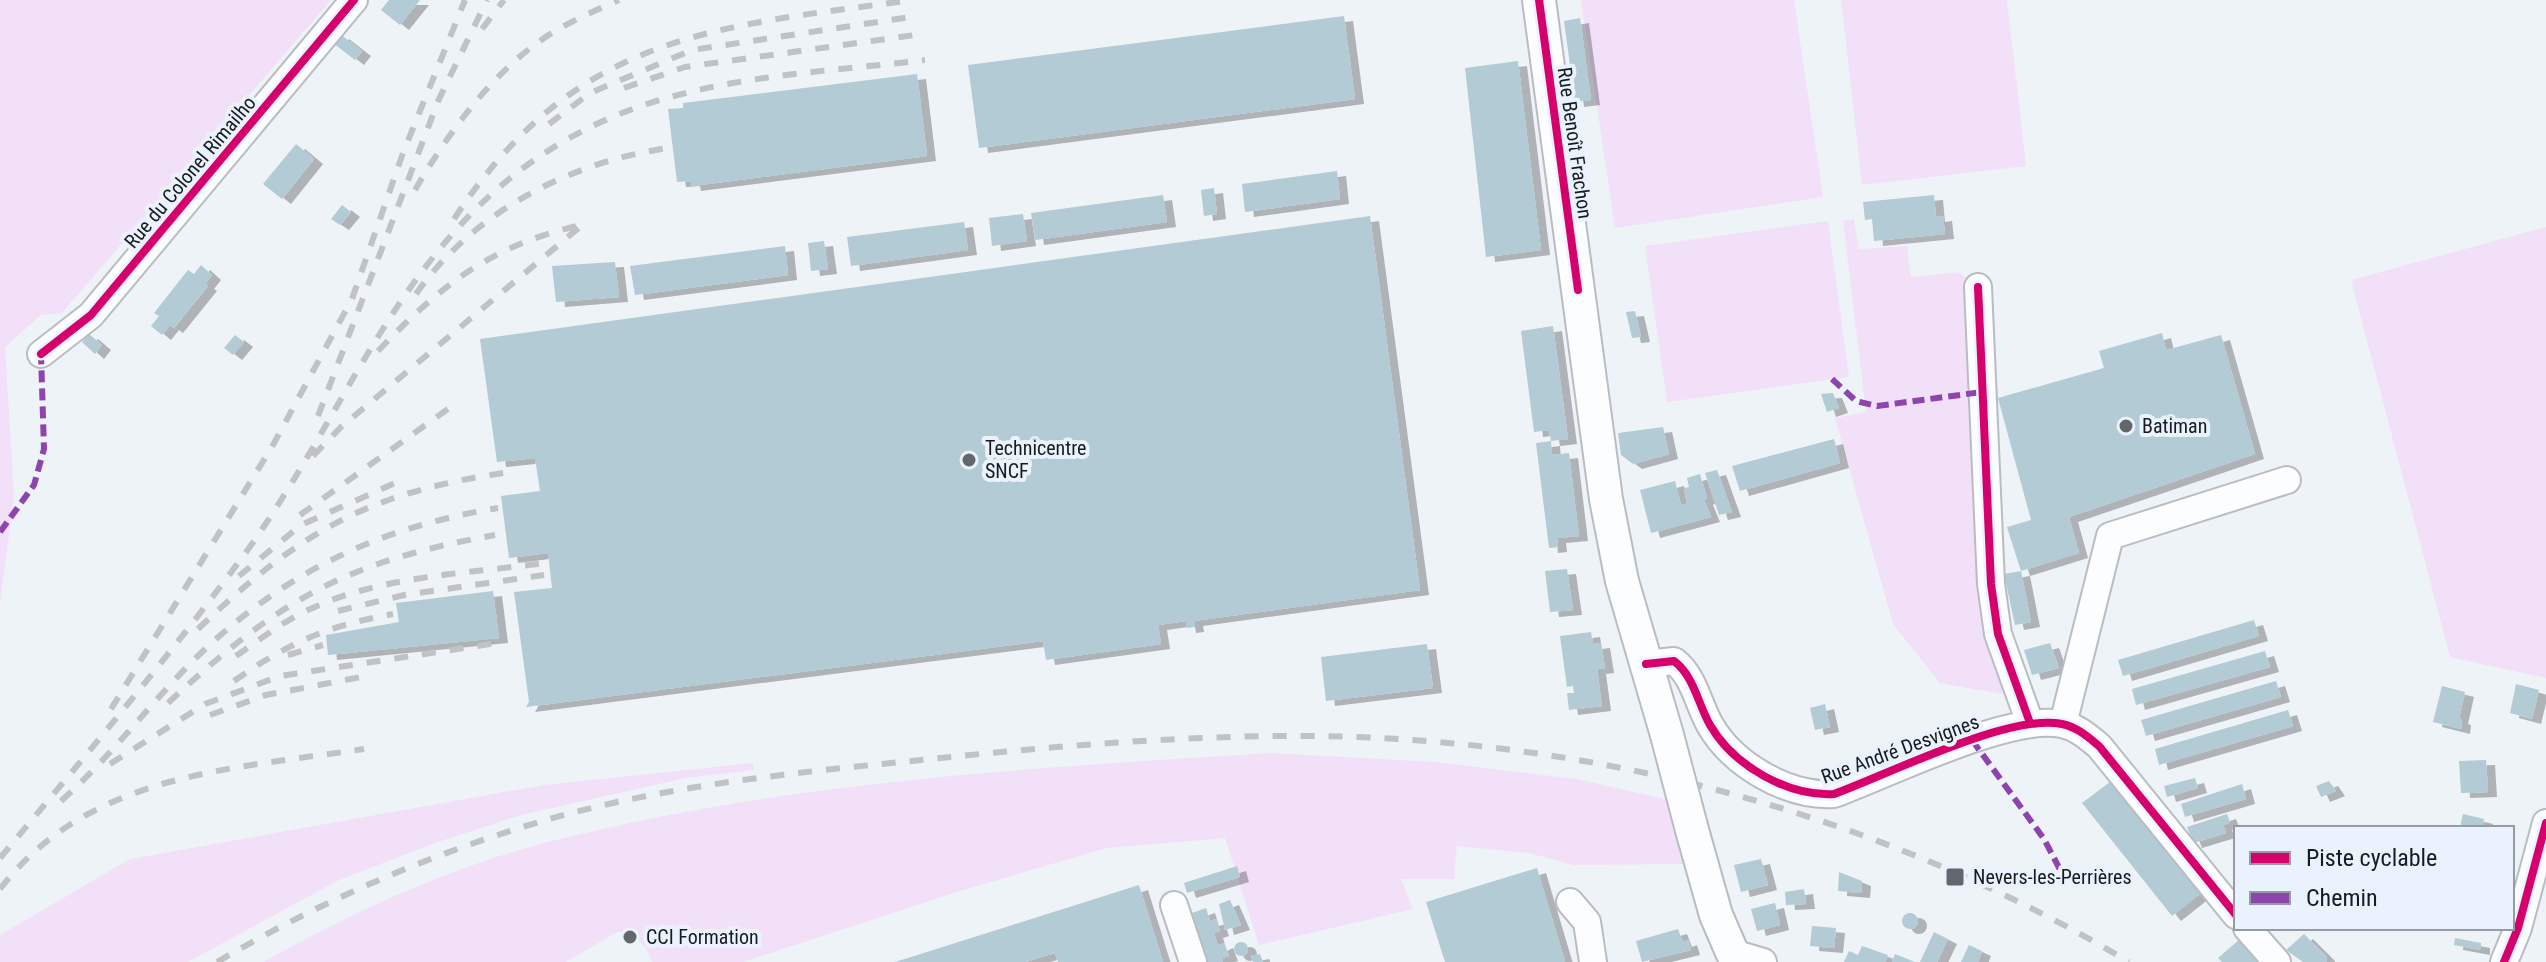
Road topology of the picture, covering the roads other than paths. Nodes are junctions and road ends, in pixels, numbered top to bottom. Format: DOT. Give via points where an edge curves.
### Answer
graph roads {
  1 [pos="354,0"];
  2 [pos="1539,0"];
  3 [pos="1978,287"];
  4 [pos="41,354"];
  5 [pos="2287,480"];
  6 [pos="1646,664"];
  7 [pos="2030,723"];
  8 [pos="2063,724"];
  9 [pos="2546,823"];
  10 [pos="1570,902"];
  11 [pos="1174,905"];
  12 [pos="2234,913"];
  13 [pos="2249,930"];
  14 [pos="1733,958"];
  15 [pos="1193,962"];
  16 [pos="1593,962"];
  17 [pos="2277,962"];
  18 [pos="2504,962"];
  1 -- 4 [label="street, Rue du Colonel Rimailho" via="91,315"];
  2 -- 6 [label="main road, Rue Benoît Frachon" via="1606,499"];
  3 -- 7 [label="street" via="1991,584 1998,634"];
  5 -- 8 [label="street" via="2110,536"];
  6 -- 7 [label="street, Rue André Desvignes" via="1674,661 1681,666 1730,753 1753,770 1817,795 1834,794"];
  6 -- 14 [label="main road, Rue Benoît Frachon, bridge" via="1716,915"];
  7 -- 8 [label="street, Rue André Desvignes"];
  8 -- 12 [label="street, Rue André Desvignes" via="2099,746"];
  9 -- 18 [label="street"];
  10 -- 16 [label="street" via="1587,922"];
  11 -- 15 [label="street"];
  13 -- 17 [label="street"];
}
